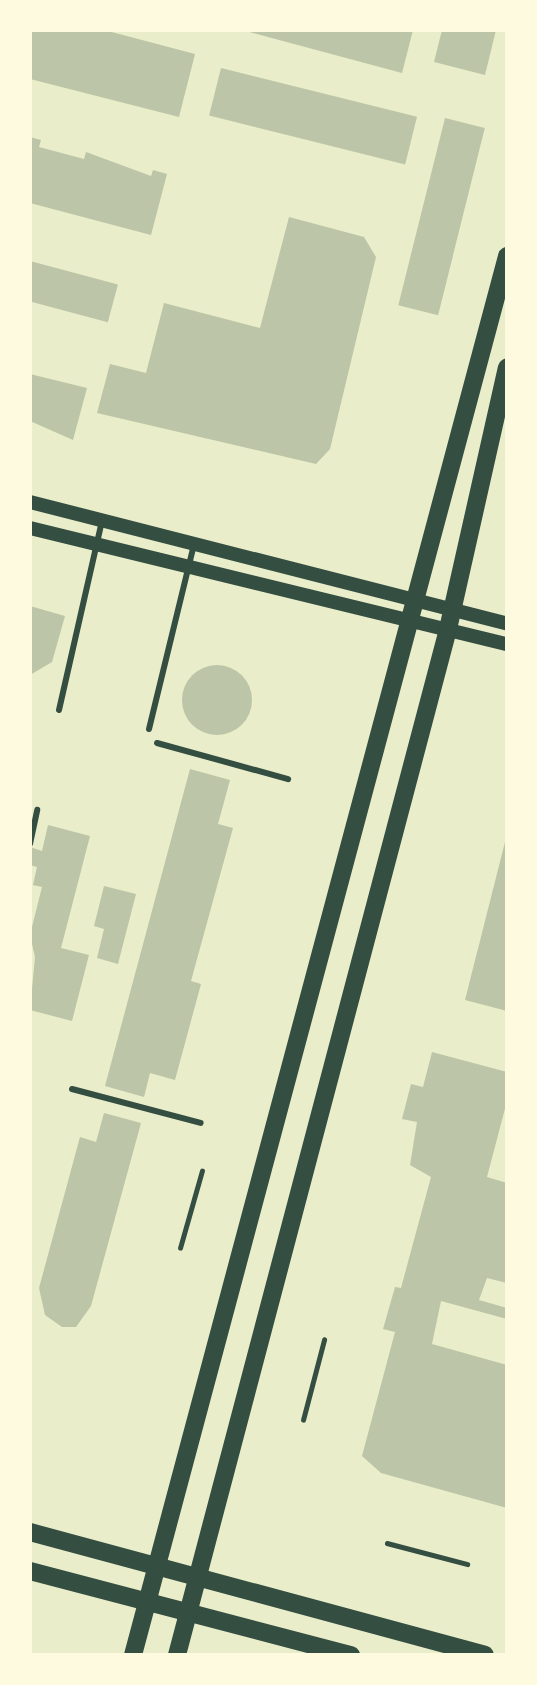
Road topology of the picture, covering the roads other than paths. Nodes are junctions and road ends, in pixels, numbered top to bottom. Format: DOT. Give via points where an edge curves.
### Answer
graph roads {
  1 [pos="507,256"];
  2 [pos="507,368"];
  3 [pos="30,502"];
  4 [pos="102,521"];
  5 [pos="30,528"];
  6 [pos="194,544"];
  7 [pos="97,545"];
  8 [pos="188,568"];
  9 [pos="414,598"];
  10 [pos="453,609"];
  11 [pos="408,620"];
  12 [pos="507,624"];
  13 [pos="448,629"];
  14 [pos="507,644"];
  15 [pos="60,710"];
  16 [pos="149,729"];
  17 [pos="157,743"];
  18 [pos="288,779"];
  19 [pos="37,810"];
  20 [pos="30,844"];
  21 [pos="72,1089"];
  22 [pos="201,1122"];
  23 [pos="30,1532"];
  24 [pos="158,1565"];
  25 [pos="30,1571"];
  26 [pos="198,1577"];
  27 [pos="146,1604"];
  28 [pos="187,1615"];
  29 [pos="133,1655"];
  30 [pos="177,1655"];
  31 [pos="351,1655"];
  32 [pos="485,1655"];
  1 -- 9 [label="main road"];
  2 -- 10 [label="main road"];
  3 -- 4 [label="main road"];
  4 -- 6 [label="main road"];
  4 -- 7 [label="street"];
  5 -- 7 [label="main road"];
  6 -- 8 [label="street"];
  6 -- 9 [label="main road"];
  7 -- 8 [label="main road"];
  7 -- 15 [label="street"];
  8 -- 11 [label="main road"];
  8 -- 16 [label="street"];
  9 -- 10 [label="main road"];
  9 -- 11 [label="main road"];
  10 -- 12 [label="main road"];
  10 -- 13 [label="main road"];
  11 -- 13 [label="main road"];
  11 -- 24 [label="main road"];
  13 -- 14 [label="main road"];
  13 -- 26 [label="main road"];
  17 -- 18 [label="street"];
  19 -- 20 [label="street"];
  21 -- 22 [label="street"];
  23 -- 24 [label="main road"];
  24 -- 26 [label="main road"];
  24 -- 27 [label="main road"];
  25 -- 27 [label="main road"];
  26 -- 28 [label="main road"];
  26 -- 32 [label="main road"];
  27 -- 28 [label="main road"];
  27 -- 29 [label="main road"];
  28 -- 30 [label="main road"];
  28 -- 31 [label="main road"];
}
